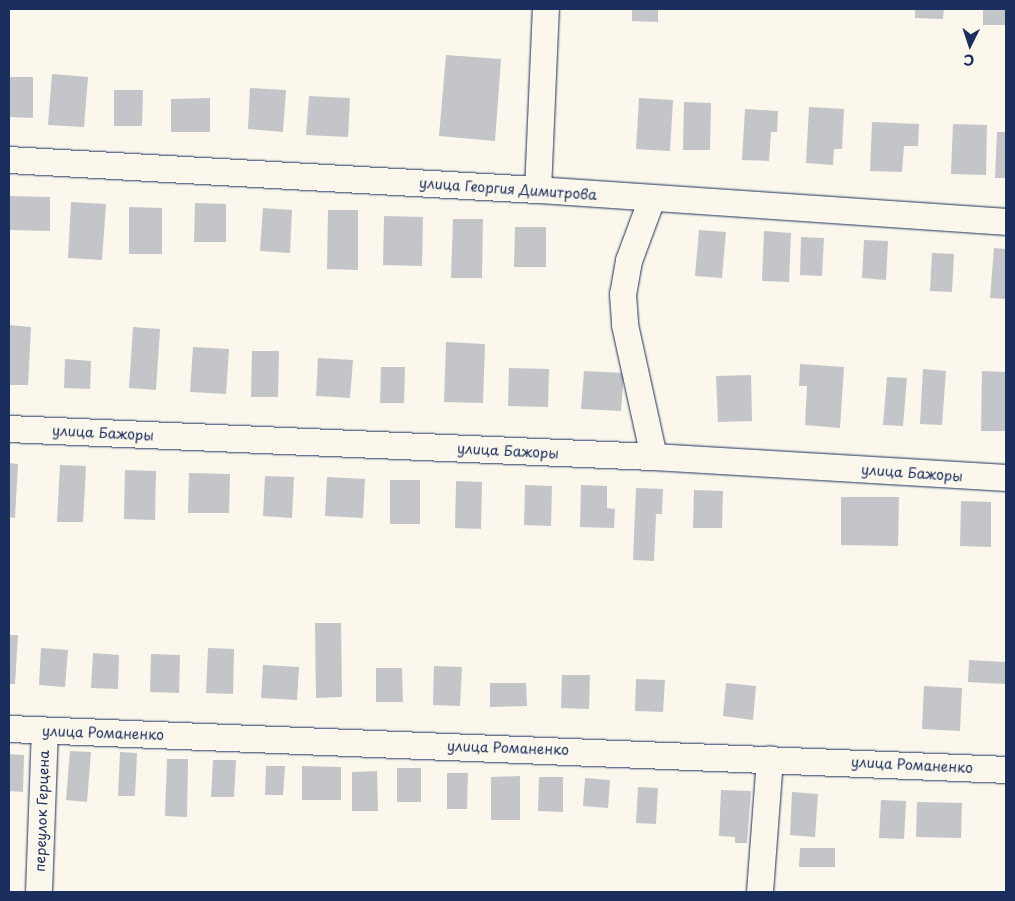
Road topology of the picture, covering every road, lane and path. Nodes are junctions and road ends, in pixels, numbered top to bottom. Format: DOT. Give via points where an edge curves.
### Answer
graph roads {
  1 [pos="546,9"];
  2 [pos="9,160"];
  3 [pos="538,190"];
  4 [pos="652,199"];
  5 [pos="1006,222"];
  6 [pos="9,429"];
  7 [pos="654,457"];
  8 [pos="1006,478"];
  9 [pos="9,728"];
  10 [pos="45,731"];
  11 [pos="770,759"];
  12 [pos="1006,770"];
  13 [pos="39,892"];
  14 [pos="760,892"];
  1 -- 3 [label="street"];
  2 -- 3 [label="street, улица Георгия Димитрова"];
  3 -- 4 [label="street, улица Георгия Димитрова"];
  4 -- 5 [label="street, улица Георгия Димитрова"];
  4 -- 7 [label="street" via="629,261 624,294 625,326"];
  6 -- 7 [label="street, улица Бажоры"];
  7 -- 8 [label="street, улица Бажоры"];
  9 -- 10 [label="street, улица Романенко"];
  10 -- 11 [label="street, улица Романенко"];
  10 -- 13 [label="street, переулок Герцена"];
  11 -- 12 [label="street, улица Романенко"];
  11 -- 14 [label="street"];
}
